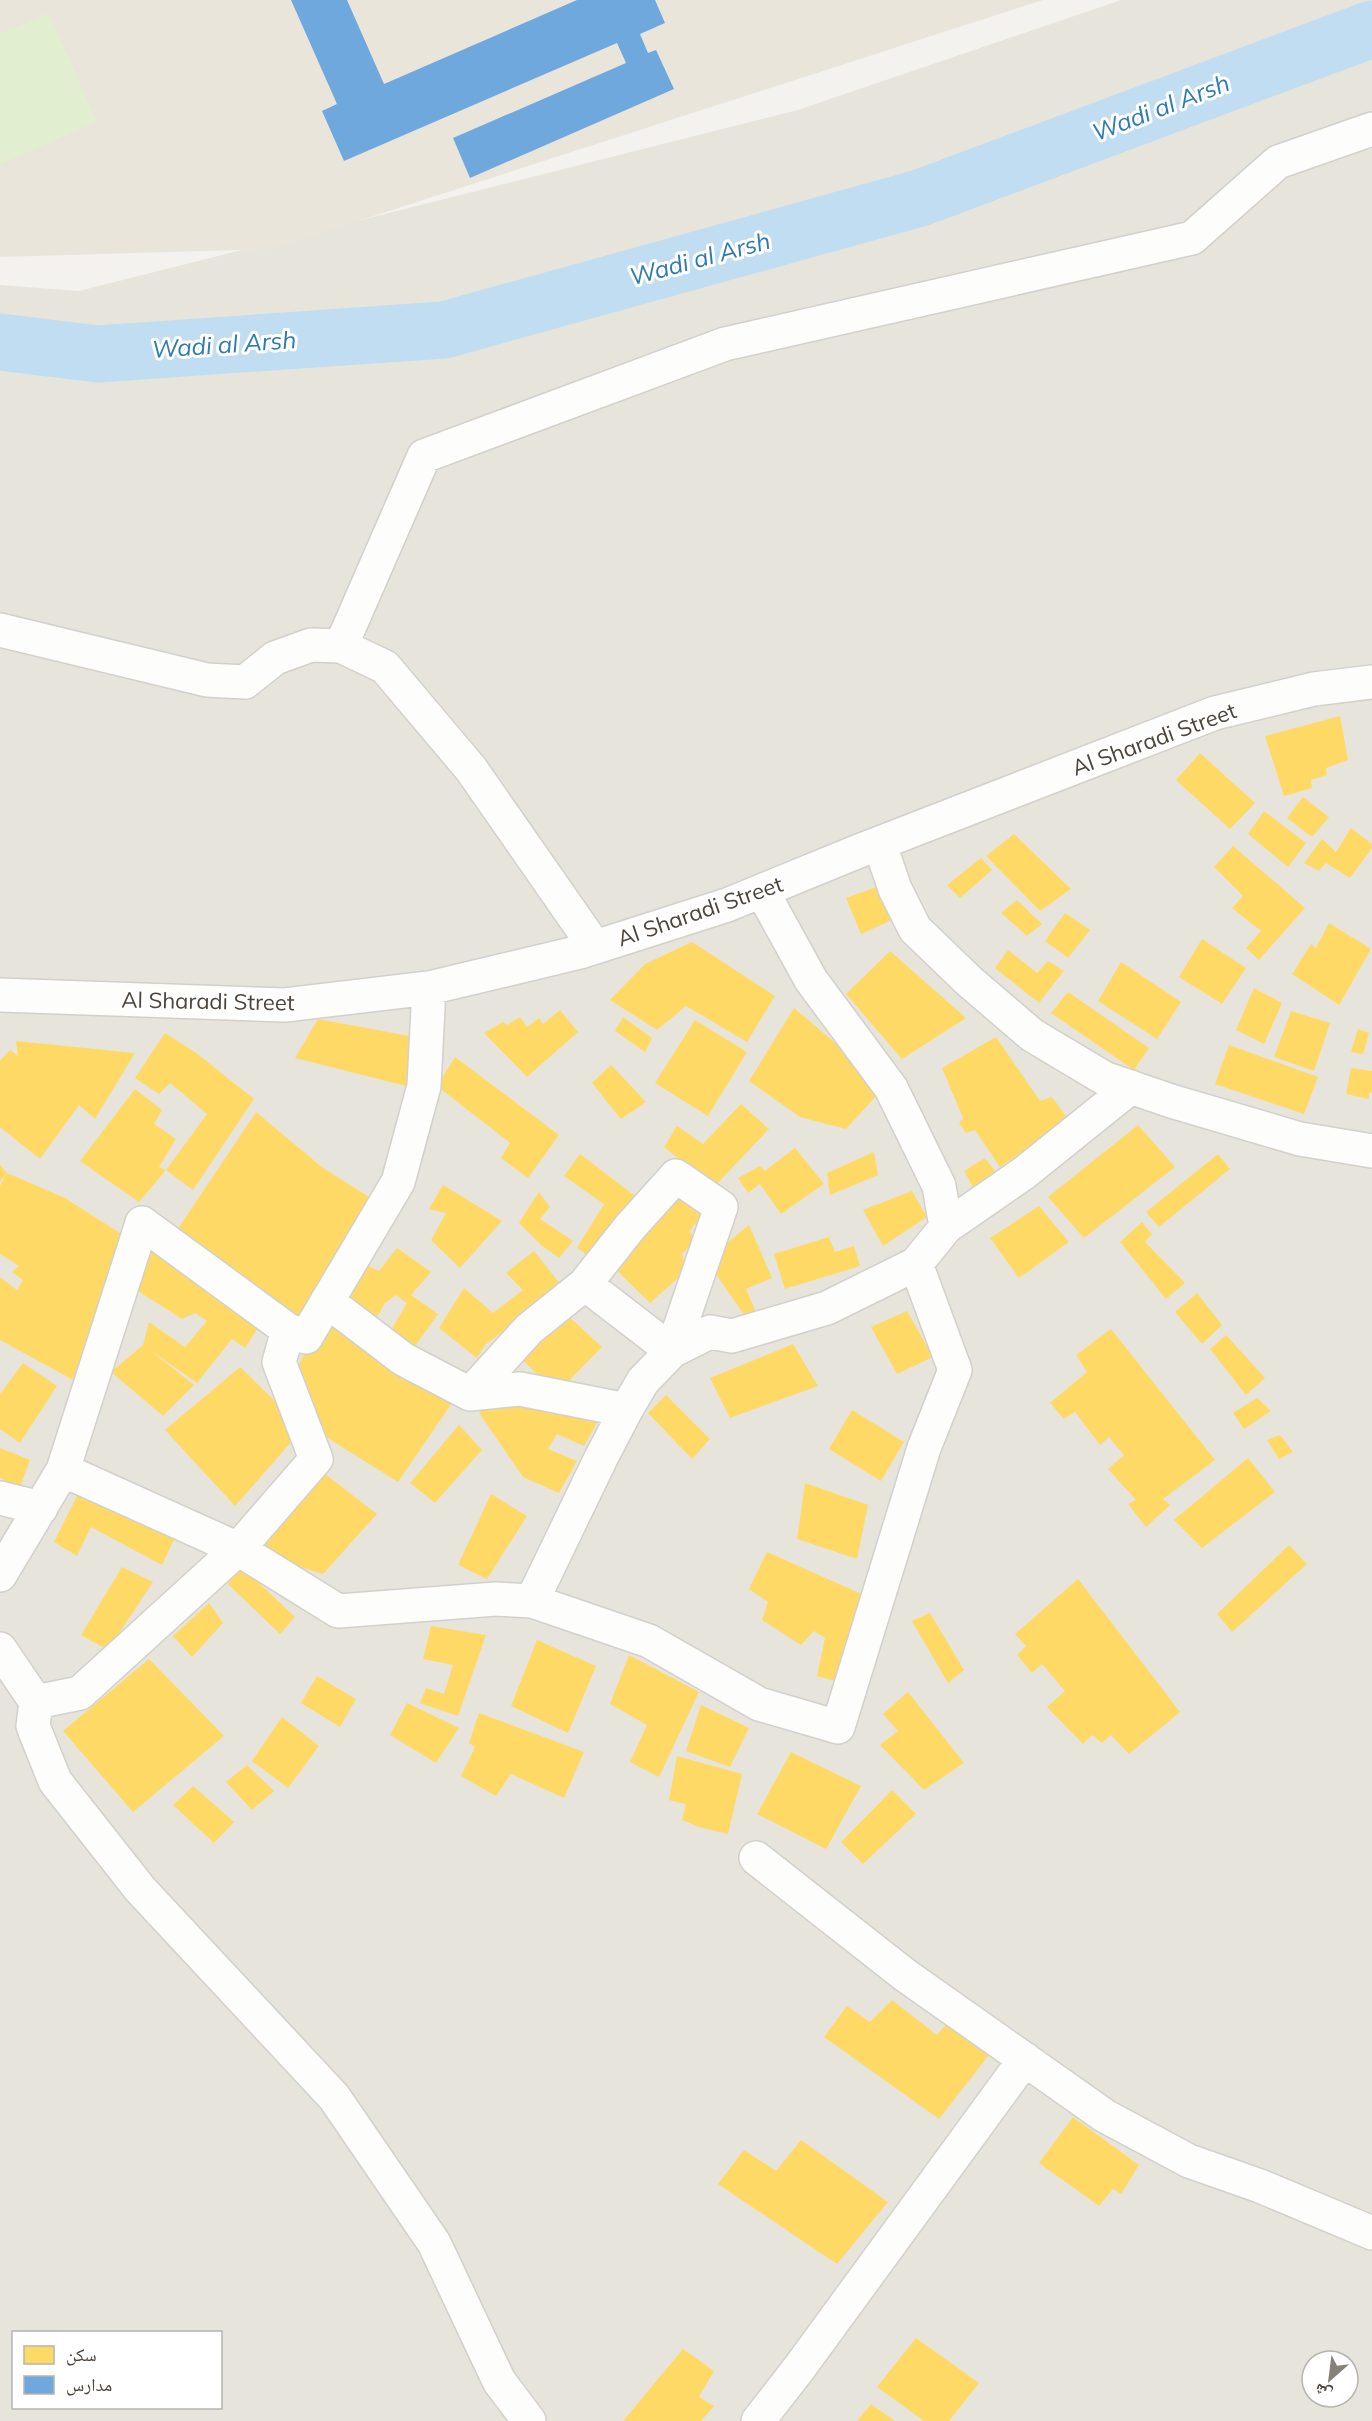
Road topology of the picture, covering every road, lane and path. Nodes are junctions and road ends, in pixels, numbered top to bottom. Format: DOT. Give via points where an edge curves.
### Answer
graph roads {
  1 [pos="1372,129"];
  2 [pos="0,630"];
  3 [pos="341,646"];
  4 [pos="1372,682"];
  5 [pos="880,844"];
  6 [pos="762,891"];
  7 [pos="595,947"];
  8 [pos="429,988"];
  9 [pos="0,995"];
  10 [pos="1131,1087"];
  11 [pos="1372,1151"];
  12 [pos="945,1227"];
  13 [pos="916,1264"];
  14 [pos="585,1284"];
  15 [pos="327,1300"];
  16 [pos="288,1330"];
  17 [pos="672,1351"];
  18 [pos="470,1394"];
  19 [pos="626,1410"];
  20 [pos="63,1470"];
  21 [pos="0,1498"];
  22 [pos="41,1508"];
  23 [pos="238,1549"];
  24 [pos="0,1575"];
  25 [pos="532,1601"];
  26 [pos="0,1649"];
  27 [pos="36,1702"];
  28 [pos="756,1858"];
  29 [pos="1025,2059"];
  30 [pos="1372,2233"];
  31 [pos="529,2421"];
  32 [pos="758,2421"];
  1 -- 3 [label="street" via="1278,162 1192,238 725,344 423,456"];
  2 -- 3 [label="street" via="207,680 244,682 275,658 311,645"];
  3 -- 7 [label="street" via="385,667 471,769"];
  4 -- 5 [label="street, Al Sharadi Street" via="1314,689 1215,713"];
  5 -- 6 [label="street, Al Sharadi Street"];
  5 -- 10 [label="street" via="915,929 1032,1035 1104,1077"];
  6 -- 7 [label="street, Al Sharadi Street"];
  6 -- 12 [label="street" via="811,980 891,1088 939,1186"];
  7 -- 8 [label="street, Al Sharadi Street"];
  8 -- 9 [label="street, Al Sharadi Street" via="285,1005"];
  8 -- 15 [label="street" via="424,1086 398,1182"];
  10 -- 11 [label="street" via="1300,1139"];
  10 -- 12 [label="street" via="1024,1173"];
  12 -- 13 [label="street"];
  13 -- 17 [label="street" via="827,1308 732,1336 710,1332"];
  13 -- 25 [label="street" via="955,1370 924,1448 838,1727 759,1704 649,1641"];
  14 -- 17 [label="street"];
  14 -- 17 [label="street" via="676,1176 721,1207"];
  14 -- 18 [label="street" via="529,1329"];
  15 -- 16 [label="street" via="306,1337"];
  15 -- 18 [label="street" via="403,1359"];
  16 -- 20 [label="street" via="142,1223"];
  16 -- 23 [label="street" via="279,1362 316,1459"];
  17 -- 19 [label="street" via="643,1381"];
  18 -- 19 [label="street" via="520,1389"];
  19 -- 25 [label="street"];
  20 -- 22 [label="street"];
  20 -- 23 [label="street"];
  21 -- 22 [label="street"];
  22 -- 24 [label="street"];
  23 -- 25 [label="street" via="338,1611 496,1599"];
  23 -- 27 [label="street" via="80,1693"];
  26 -- 27 [label="street"];
  27 -- 31 [label="street" via="33,1726 55,1781 140,1889 334,2097 434,2243 499,2381"];
  28 -- 29 [label="street" via="905,1975"];
  29 -- 30 [label="street" via="1106,2116 1189,2161"];
  29 -- 32 [label="street"];
}
